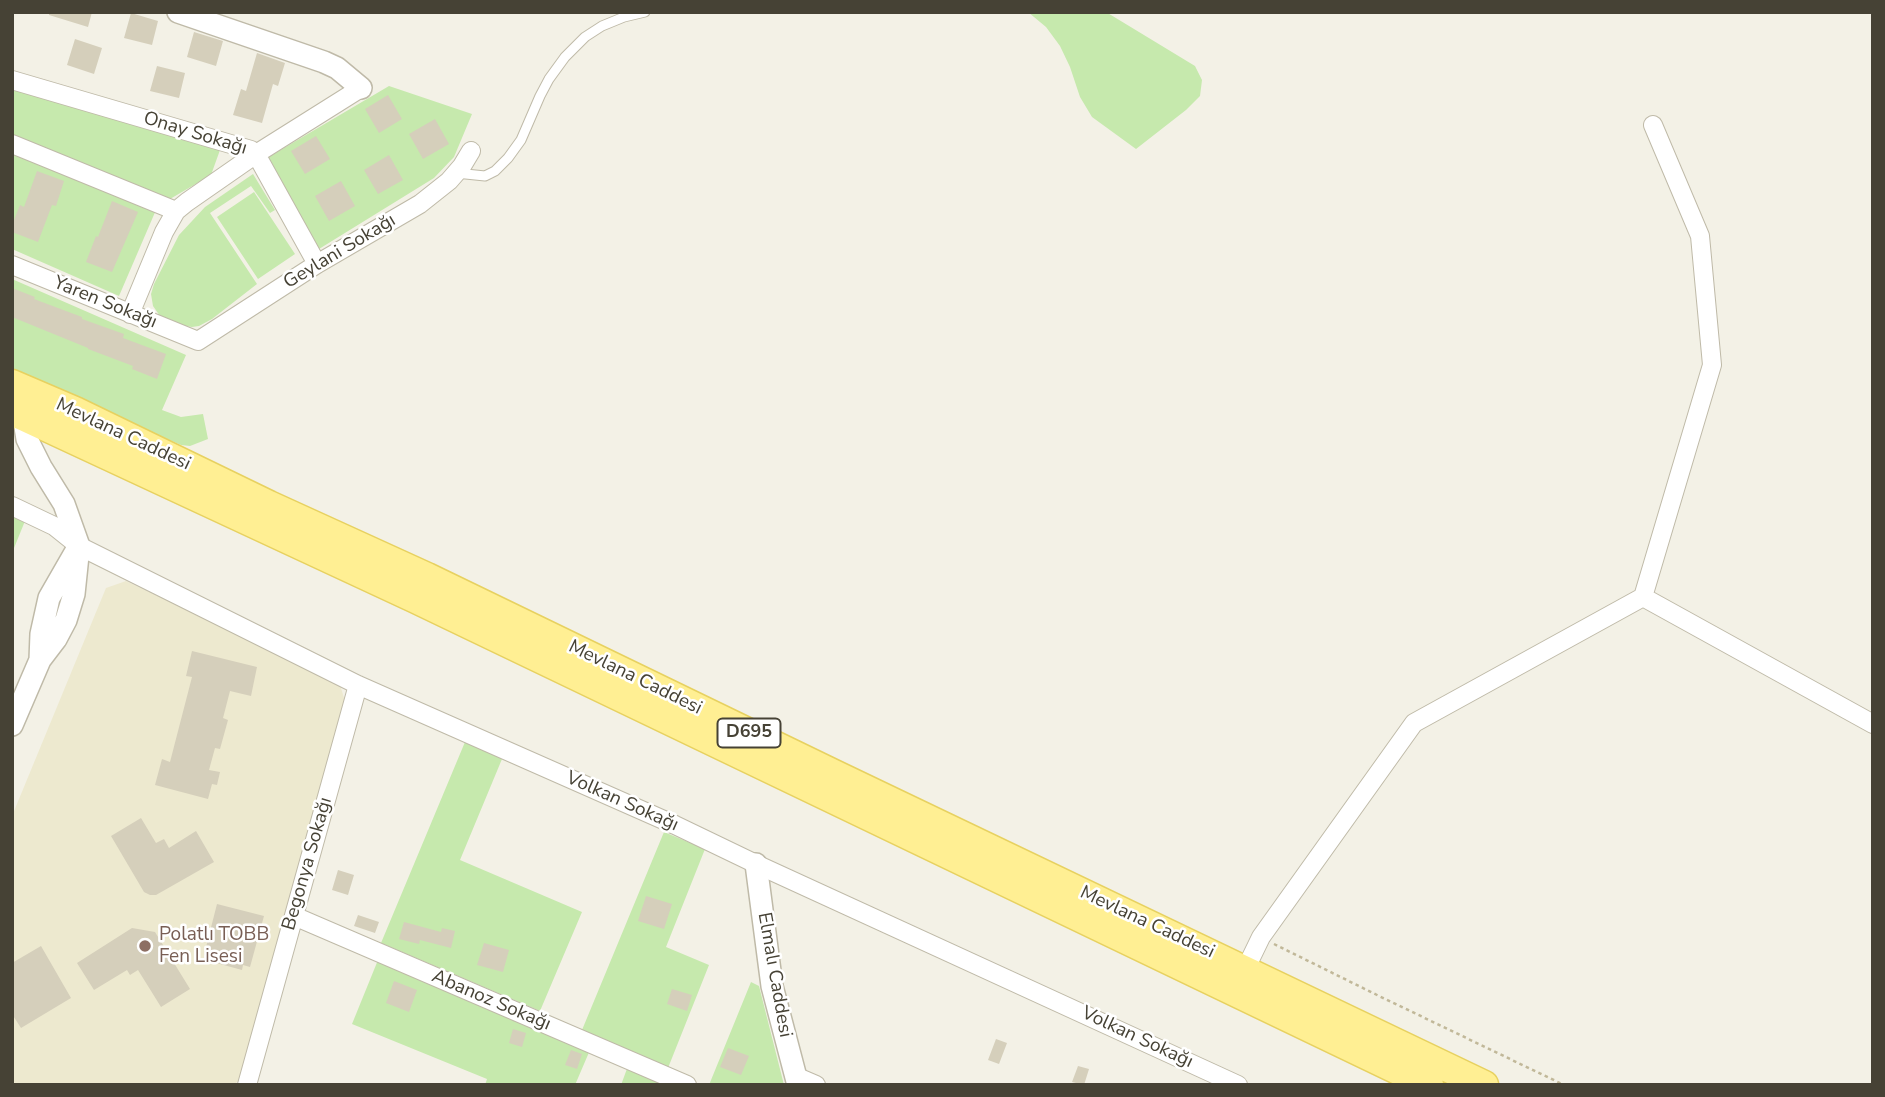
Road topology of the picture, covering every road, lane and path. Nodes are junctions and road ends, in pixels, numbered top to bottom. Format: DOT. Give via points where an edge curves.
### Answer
graph roads {
  1 [pos="178,12"];
  2 [pos="645,12"];
  3 [pos="12,80"];
  4 [pos="361,88"];
  5 [pos="1653,125"];
  6 [pos="12,144"];
  7 [pos="471,150"];
  8 [pos="257,154"];
  9 [pos="456,173"];
  10 [pos="176,211"];
  11 [pos="317,264"];
  12 [pos="12,265"];
  13 [pos="130,314"];
  14 [pos="198,341"];
  15 [pos="12,384"];
  16 [pos="19,425"];
  17 [pos="12,506"];
  18 [pos="79,546"];
  19 [pos="1643,597"];
  20 [pos="358,685"];
  21 [pos="1873,724"];
  22 [pos="12,725"];
  23 [pos="756,864"];
  24 [pos="294,916"];
  25 [pos="1261,937"];
  26 [pos="1245,970"];
  27 [pos="797,1080"];
  28 [pos="247,1085"];
  29 [pos="687,1085"];
  30 [pos="816,1085"];
  31 [pos="1238,1085"];
  32 [pos="1429,1085"];
  33 [pos="1484,1085"];
  34 [pos="1564,1085"];
  1 -- 4 [label="street" via="324,62"];
  2 -- 9 [label="lane" via="602,26 565,57 549,79 520,140 495,171 485,176"];
  3 -- 8 [label="street, Onay Sokağı" via="243,146"];
  4 -- 8 [label="street"];
  5 -- 19 [label="street" via="1700,236 1712,365"];
  6 -- 10 [label="street"];
  7 -- 9 [label="street, Geylani Sokağı"];
  8 -- 10 [label="street"];
  8 -- 11 [label="street, Onay Sokağı"];
  9 -- 11 [label="street, Geylani Sokağı" via="420,204"];
  10 -- 13 [label="street"];
  11 -- 14 [label="street, Geylani Sokağı"];
  12 -- 13 [label="street, Yaren Sokağı"];
  13 -- 14 [label="street, Yaren Sokağı"];
  15 -- 26 [label="main road, Mevlana Caddesi / D695" via="427,577"];
  16 -- 18 [label="street" via="64,504"];
  16 -- 32 [label="main road, Mevlana Caddesi / D695" via="391,587"];
  17 -- 18 [label="street, Volkan Sokağı" via="54,526"];
  18 -- 20 [label="street, Volkan Sokağı"];
  18 -- 22 [label="street" via="49,598 40,660"];
  19 -- 21 [label="street"];
  19 -- 25 [label="street" via="1414,723"];
  20 -- 23 [label="street, Volkan Sokağı"];
  20 -- 24 [label="street, Begonya Sokağı"];
  23 -- 27 [label="street, Elmalı Caddesi" via="772,986"];
  23 -- 31 [label="street, Volkan Sokağı"];
  24 -- 28 [label="street, Begonya Sokağı"];
  24 -- 29 [label="street, Abanoz Sokağı"];
  25 -- 26 [label="street"];
  25 -- 34 [label="path"];
  26 -- 33 [label="main road, Mevlana Caddesi / D695"];
  27 -- 30 [label="street"];
}
